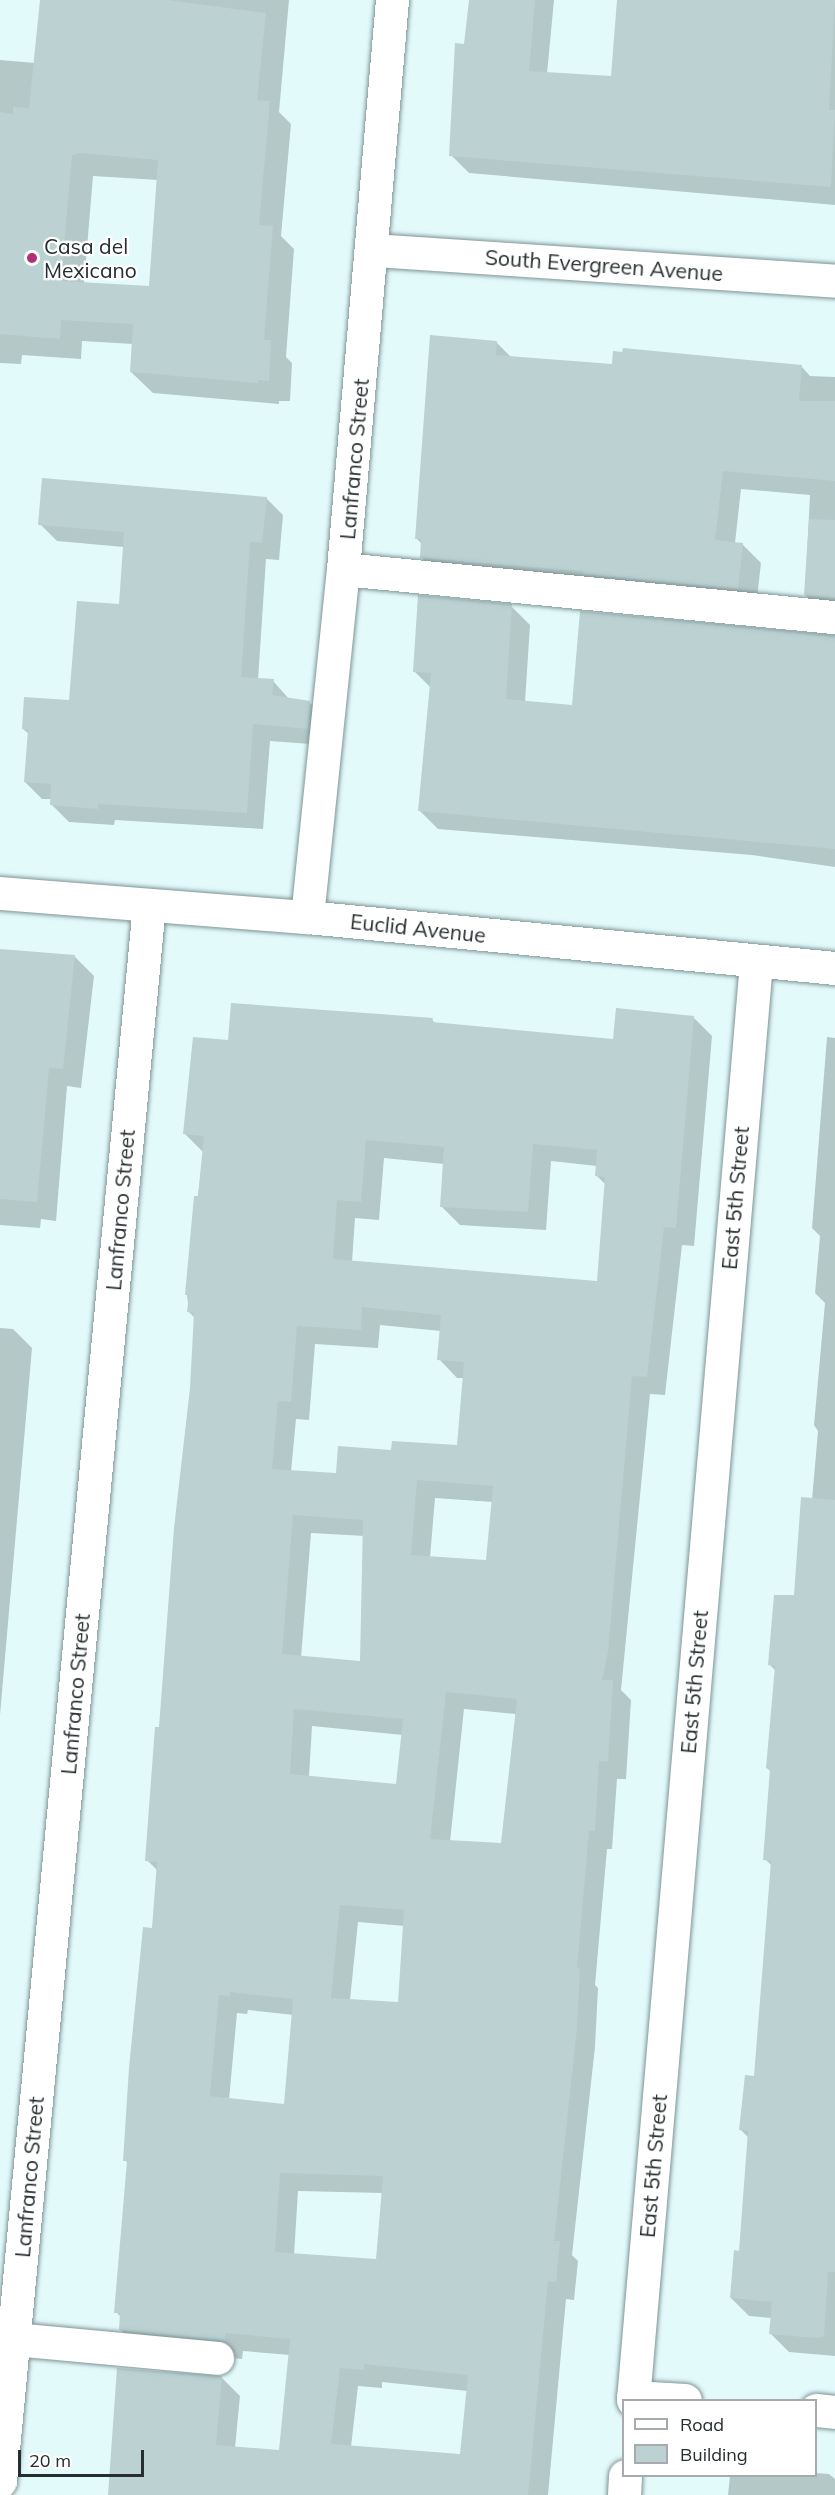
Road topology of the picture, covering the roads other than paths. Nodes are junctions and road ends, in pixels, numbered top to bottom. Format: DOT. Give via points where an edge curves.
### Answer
graph roads {
  1 [pos="392,0"];
  2 [pos="373,250"];
  3 [pos="835,281"];
  4 [pos="343,569"];
  5 [pos="835,617"];
  6 [pos="0,893"];
  7 [pos="148,906"];
  8 [pos="307,917"];
  9 [pos="756,963"];
  10 [pos="835,968"];
  11 [pos="14,2340"];
  12 [pos="217,2358"];
  13 [pos="633,2398"];
  14 [pos="659,2399"];
  15 [pos="817,2410"];
  16 [pos="835,2412"];
  17 [pos="626,2477"];
  18 [pos="0,2481"];
  19 [pos="624,2495"];
  1 -- 2 [label="street, Lanfranco Street"];
  2 -- 3 [label="street, South Evergreen Avenue"];
  2 -- 4 [label="street, Lanfranco Street"];
  4 -- 5 [label="street"];
  4 -- 8 [label="street, Lanfranco Street"];
  6 -- 7 [label="street, Euclid Avenue"];
  7 -- 8 [label="street, Euclid Avenue"];
  7 -- 11 [label="street, Lanfranco Street"];
  8 -- 9 [label="street, Euclid Avenue"];
  9 -- 10 [label="street, Euclid Avenue"];
  9 -- 13 [label="street, East 5th Street"];
  11 -- 12 [label="street"];
  11 -- 18 [label="street, Lanfranco Street"];
  13 -- 14 [label="street"];
  15 -- 16 [label="street"];
  17 -- 19 [label="street"];
}
